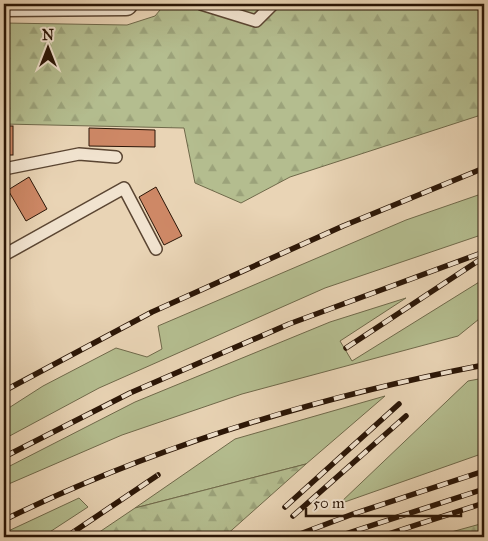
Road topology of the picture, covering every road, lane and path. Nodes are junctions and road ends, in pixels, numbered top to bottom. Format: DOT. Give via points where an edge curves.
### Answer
graph roads {
  1 [pos="126,4"];
  2 [pos="201,4"];
  3 [pos="273,4"];
  4 [pos="4,5"];
  5 [pos="116,157"];
  6 [pos="4,169"];
  7 [pos="156,249"];
  8 [pos="4,254"];
  1 -- 4 [label="street"];
  2 -- 3 [label="lane" via="256,21"];
  5 -- 6 [label="lane" via="79,154"];
  7 -- 8 [label="lane" via="124,188"];
}
